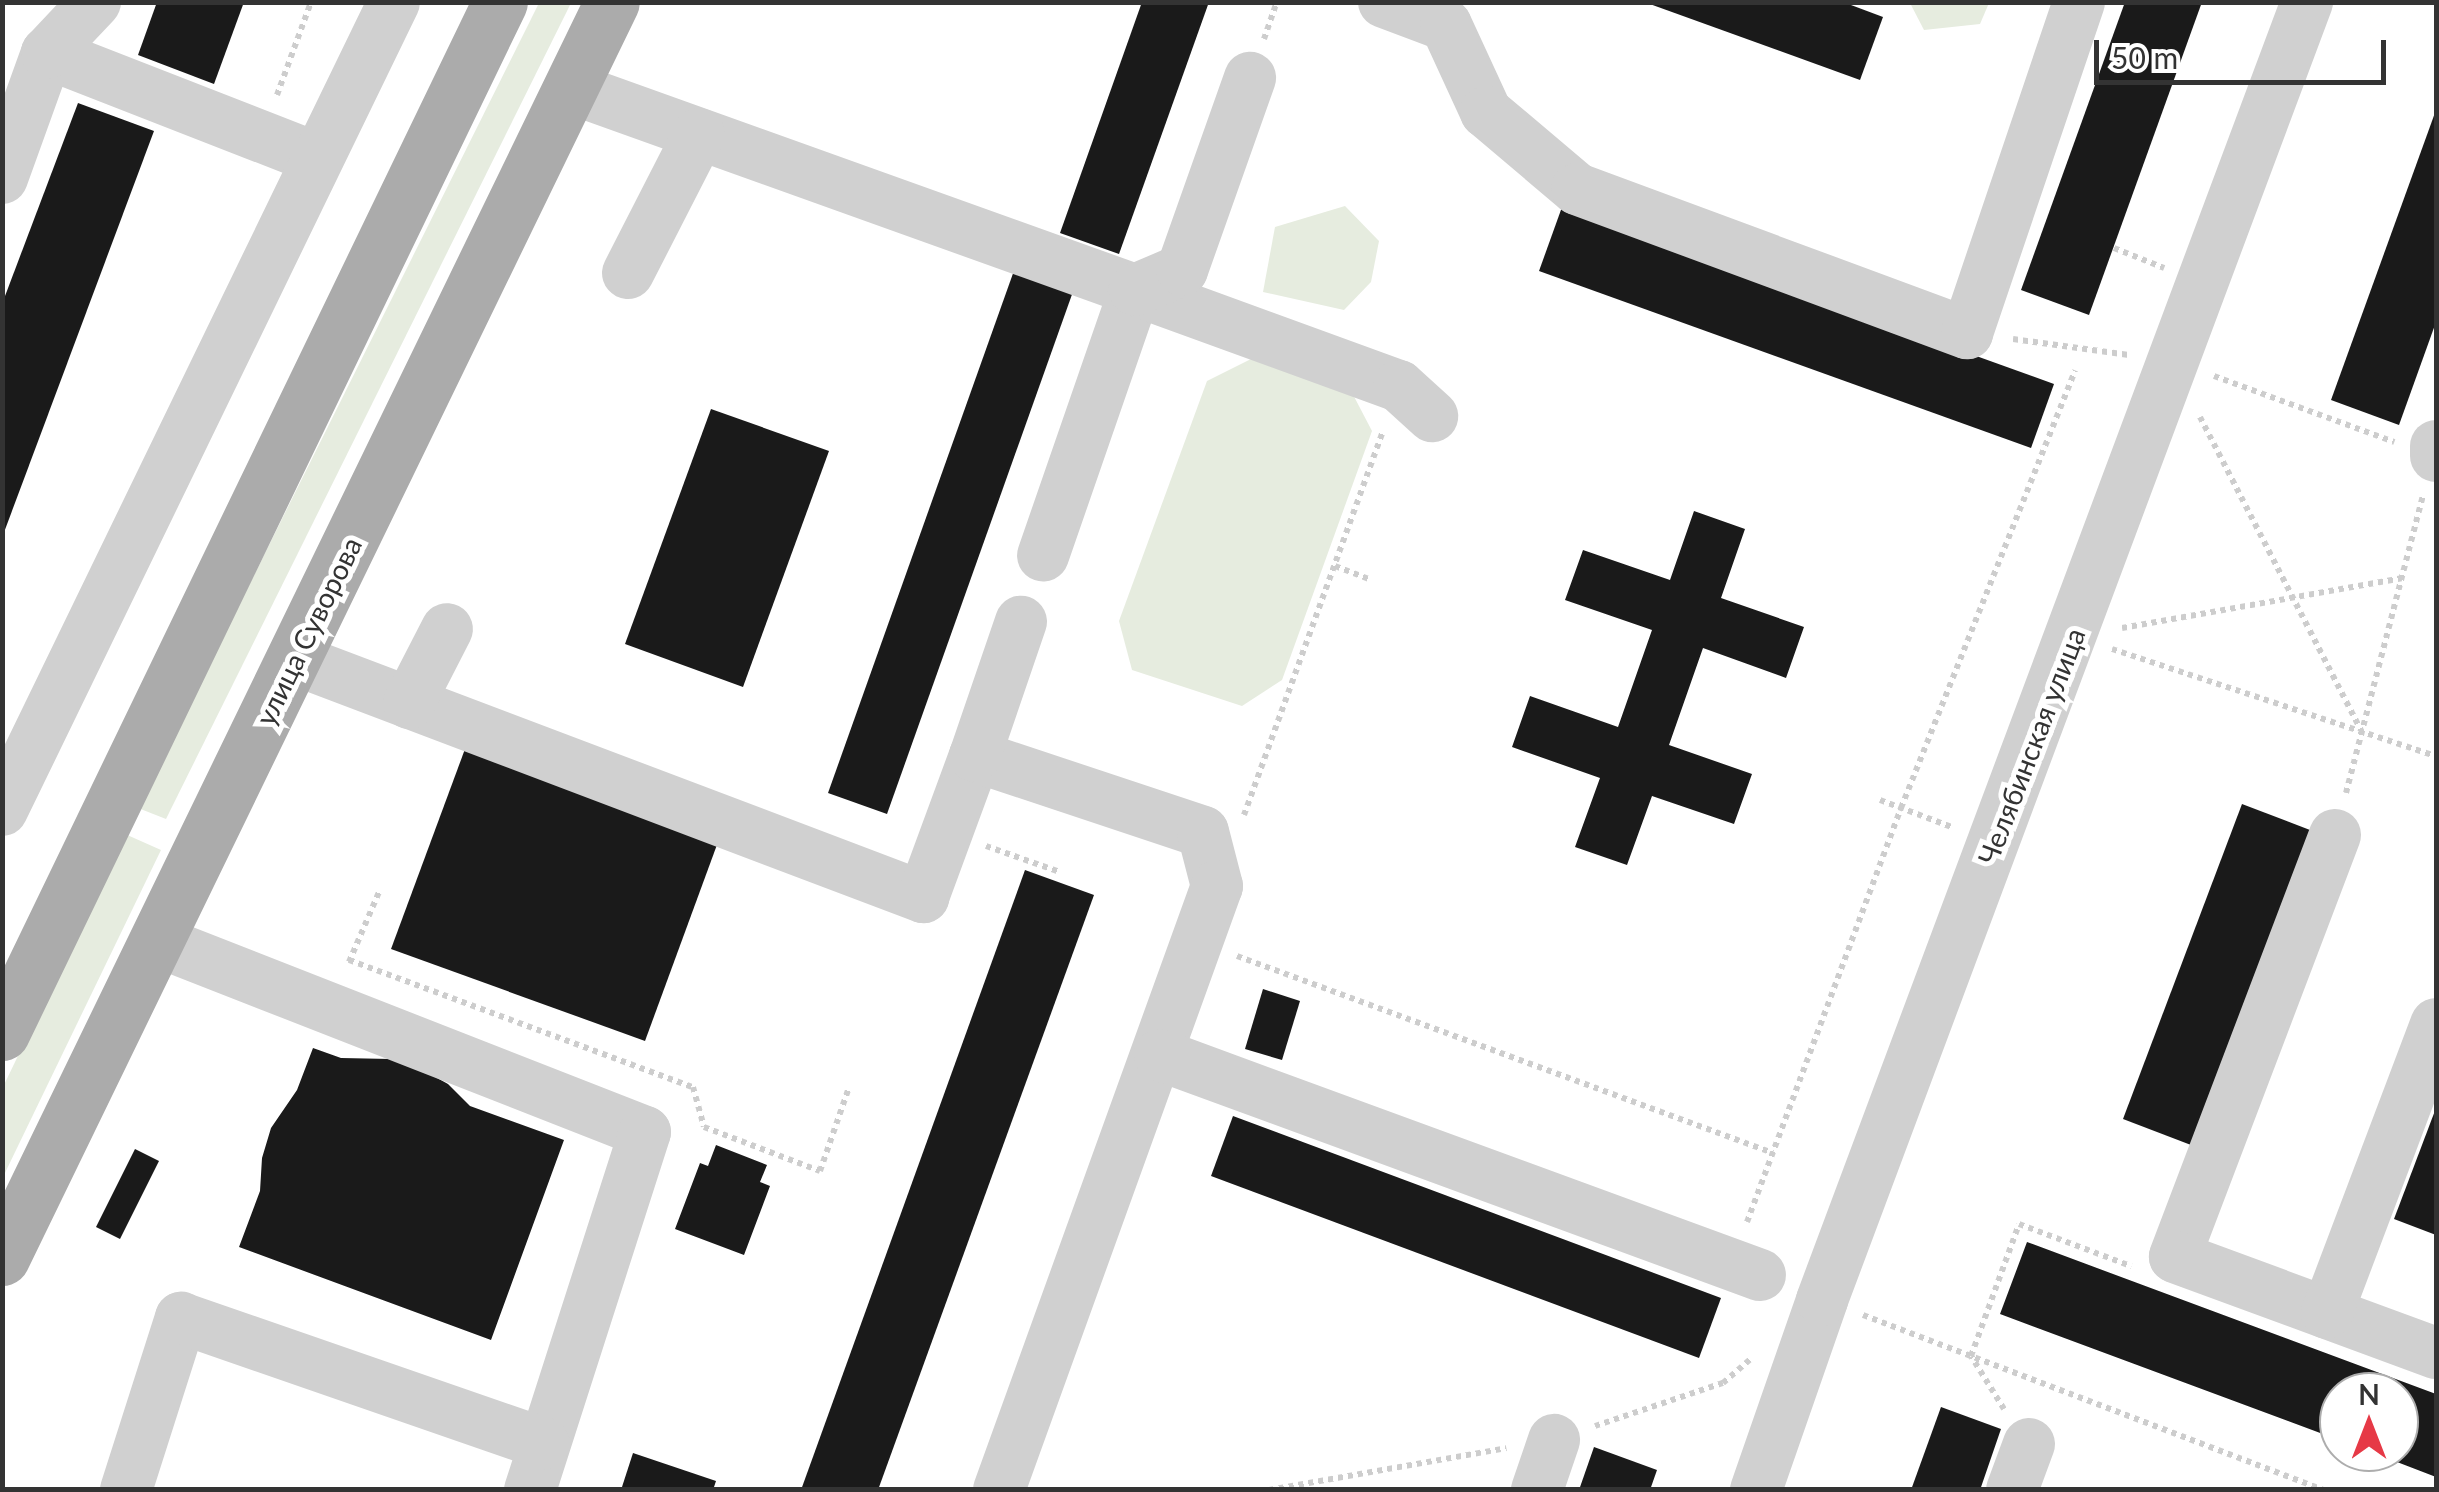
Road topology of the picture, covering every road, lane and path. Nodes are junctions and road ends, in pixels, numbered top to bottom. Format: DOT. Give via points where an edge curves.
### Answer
graph roads {
  1 [pos="95,2"];
  2 [pos="312,2"];
  3 [pos="394,2"];
  4 [pos="500,2"];
  5 [pos="612,2"];
  6 [pos="1384,2"];
  7 [pos="2079,2"];
  8 [pos="2307,2"];
  9 [pos="47,52"];
  10 [pos="1250,78"];
  11 [pos="570,88"];
  12 [pos="699,134"];
  13 [pos="261,136"];
  14 [pos="316,158"];
  15 [pos="2,178"];
  16 [pos="628,274"];
  17 [pos="1135,290"];
  18 [pos="2172,361"];
  19 [pos="2075,370"];
  20 [pos="1415,401"];
  21 [pos="2435,452"];
  22 [pos="1044,556"];
  23 [pos="1336,566"];
  24 [pos="2402,578"];
  25 [pos="1372,580"];
  26 [pos="2291,598"];
  27 [pos="1021,622"];
  28 [pos="447,629"];
  29 [pos="2072,637"];
  30 [pos="294,660"];
  31 [pos="410,703"];
  32 [pos="2362,732"];
  33 [pos="975,756"];
  34 [pos="2436,756"];
  35 [pos="1880,800"];
  36 [pos="1901,808"];
  37 [pos="2,810"];
  38 [pos="947,832"];
  39 [pos="2335,836"];
  40 [pos="1995,843"];
  41 [pos="1060,872"];
  42 [pos="1217,886"];
  43 [pos="379,892"];
  44 [pos="157,941"];
  45 [pos="1198,941"];
  46 [pos="349,960"];
  47 [pos="328,1008"];
  48 [pos="2436,1024"];
  49 [pos="2,1033"];
  50 [pos="1160,1055"];
  51 [pos="848,1090"];
  52 [pos="1773,1153"];
  53 [pos="2,1258"];
  54 [pos="1746,1270"];
  55 [pos="2146,1272"];
  56 [pos="1822,1300"];
  57 [pos="2327,1313"];
  58 [pos="2436,1352"];
  59 [pos="1971,1356"];
  60 [pos="546,1439"];
  61 [pos="1554,1440"];
  62 [pos="2016,1450"];
  63 [pos="126,1490"];
  64 [pos="1000,1490"];
  65 [pos="1536,1490"];
  66 [pos="1756,1490"];
  67 [pos="2323,1490"];
  1 -- 9 [label="street"];
  2 -- 13 [label="path"];
  3 -- 14 [label="street"];
  4 -- 49 [label="main road"];
  5 -- 11 [label="main road, улица Суворова"];
  6 -- 7 [label="street" via="1446,25 1486,112 1576,189 1967,332"];
  8 -- 18 [label="street, Челябинская улица"];
  9 -- 13 [label="street"];
  9 -- 15 [label="street"];
  10 -- 17 [label="street" via="1182,270"];
  11 -- 12 [label="street"];
  11 -- 30 [label="main road, улица Суворова"];
  12 -- 16 [label="street"];
  12 -- 17 [label="street"];
  13 -- 14 [label="street"];
  14 -- 37 [label="street"];
  17 -- 20 [label="street"];
  17 -- 22 [label="street"];
  18 -- 26 [label="path"];
  18 -- 29 [label="street, Челябинская улица"];
  19 -- 36 [label="path"];
  20 -- 23 [label="path"];
  21 -- 24 [label="path"];
  23 -- 25 [label="path"];
  23 -- 42 [label="path"];
  24 -- 26 [label="path"];
  24 -- 32 [label="path"];
  26 -- 29 [label="path"];
  26 -- 32 [label="path"];
  27 -- 33 [label="street"];
  28 -- 31 [label="street"];
  29 -- 32 [label="path"];
  29 -- 40 [label="street, Челябинская улица"];
  30 -- 31 [label="street"];
  30 -- 44 [label="main road, улица Суворова"];
  31 -- 38 [label="street" via="923,897"];
  32 -- 34 [label="path"];
  32 -- 39 [label="path"];
  33 -- 38 [label="street"];
  33 -- 42 [label="street" via="1203,832"];
  35 -- 36 [label="path"];
  36 -- 40 [label="path"];
  36 -- 52 [label="path"];
  38 -- 41 [label="path"];
  39 -- 57 [label="street" via="2175,1257"];
  40 -- 56 [label="street, Челябинская улица"];
  42 -- 45 [label="street"];
  43 -- 46 [label="path"];
  44 -- 47 [label="street"];
  44 -- 53 [label="main road, улица Суворова"];
  45 -- 50 [label="street"];
  45 -- 52 [label="path"];
  46 -- 47 [label="path"];
  46 -- 51 [label="path" via="693,1087 704,1127 820,1171"];
  47 -- 60 [label="street" via="645,1132"];
  48 -- 57 [label="street"];
  50 -- 54 [label="street"];
  50 -- 64 [label="street"];
  52 -- 54 [label="path"];
  55 -- 59 [label="path" via="2019,1224"];
  56 -- 59 [label="path"];
  56 -- 66 [label="street, Челябинская улица"];
  57 -- 58 [label="street"];
  59 -- 62 [label="path"];
  59 -- 67 [label="path"];
  60 -- 63 [label="street" via="181,1318"];
  61 -- 65 [label="street"];
}
